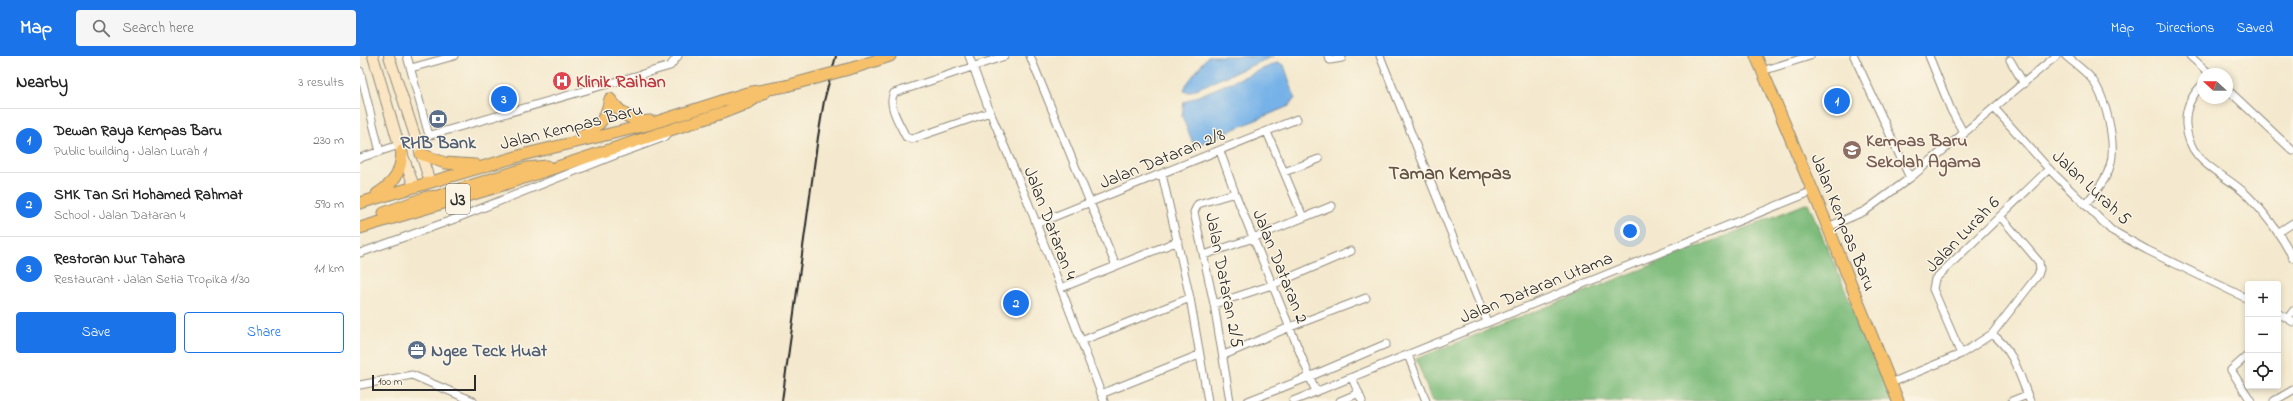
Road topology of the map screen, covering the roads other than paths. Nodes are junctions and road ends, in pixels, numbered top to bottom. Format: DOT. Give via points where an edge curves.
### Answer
graph roads {
  1 [pos="373,56"];
  2 [pos="389,56"];
  3 [pos="407,56"];
  4 [pos="454,56"];
  5 [pos="678,56"];
  6 [pos="890,56"];
  7 [pos="969,56"];
  8 [pos="1005,56"];
  9 [pos="1030,56"];
  10 [pos="1328,56"];
  11 [pos="1380,56"];
  12 [pos="1756,56"];
  13 [pos="1810,56"];
  14 [pos="1854,56"];
  15 [pos="1929,56"];
  16 [pos="2056,56"];
  17 [pos="2066,56"];
  18 [pos="2190,56"];
  19 [pos="1343,57"];
  20 [pos="2010,60"];
  21 [pos="973,67"];
  22 [pos="411,68"];
  23 [pos="2203,68"];
  24 [pos="360,71"];
  25 [pos="1762,71"];
  26 [pos="607,84"];
  27 [pos="2024,84"];
  28 [pos="767,90"];
  29 [pos="2197,91"];
  30 [pos="2233,95"];
  31 [pos="610,99"];
  32 [pos="1995,109"];
  33 [pos="990,112"];
  34 [pos="690,113"];
  35 [pos="1297,119"];
  36 [pos="672,128"];
  37 [pos="1267,132"];
  38 [pos="1964,134"];
  39 [pos="563,144"];
  40 [pos="401,148"];
  41 [pos="1220,151"];
  42 [pos="2293,151"];
  43 [pos="380,152"];
  44 [pos="421,154"];
  45 [pos="360,158"];
  46 [pos="1319,159"];
  47 [pos="486,165"];
  48 [pos="556,168"];
  49 [pos="2049,169"];
  50 [pos="1284,172"];
  51 [pos="1162,174"];
  52 [pos="1910,178"];
  53 [pos="430,182"];
  54 [pos="414,186"];
  55 [pos="1813,191"];
  56 [pos="1235,193"];
  57 [pos="427,197"];
  58 [pos="363,202"];
  59 [pos="1091,202"];
  60 [pos="2085,205"];
  61 [pos="1332,206"];
  62 [pos="2000,216"];
  63 [pos="1303,218"];
  64 [pos="360,221"];
  65 [pos="2293,223"];
  66 [pos="1036,224"];
  67 [pos="1828,227"];
  68 [pos="360,228"];
  69 [pos="2279,232"];
  70 [pos="1253,238"];
  71 [pos="1178,241"];
  72 [pos="1351,251"];
  73 [pos="360,253"];
  74 [pos="1204,255"];
  75 [pos="2293,258"];
  76 [pos="1116,266"];
  77 [pos="1272,285"];
  78 [pos="1061,288"];
  79 [pos="1190,298"];
  80 [pos="1366,298"];
  81 [pos="2245,298"];
  82 [pos="1214,304"];
  83 [pos="2293,311"];
  84 [pos="2281,315"];
  85 [pos="2290,320"];
  86 [pos="1487,322"];
  87 [pos="1290,327"];
  88 [pos="1992,334"];
  89 [pos="1081,341"];
  90 [pos="1386,344"];
  91 [pos="1961,354"];
  92 [pos="1224,355"];
  93 [pos="1408,355"];
  94 [pos="1199,356"];
  95 [pos="2245,358"];
  96 [pos="1309,377"];
  97 [pos="1352,378"];
  98 [pos="1891,383"];
  99 [pos="360,385"];
  100 [pos="2293,390"];
  101 [pos="1316,392"];
  102 [pos="1359,393"];
  103 [pos="1103,398"];
  104 [pos="2028,398"];
  105 [pos="472,401"];
  106 [pos="1208,401"];
  107 [pos="1230,401"];
  108 [pos="1248,401"];
  109 [pos="1293,401"];
  110 [pos="1340,401"];
  111 [pos="1362,401"];
  112 [pos="1426,401"];
  113 [pos="1898,401"];
  114 [pos="2012,401"];
  115 [pos="2251,401"];
  116 [pos="2274,401"];
  1 -- 40 [label="main road"];
  2 -- 44 [label="main road"];
  3 -- 22 [label="street"];
  4 -- 22 [label="street"];
  5 -- 26 [label="street" via="670,66"];
  6 -- 28 [label="main road, Jalan Kempas Baru / J3, bridge"];
  7 -- 21 [label="street, Jalan Dataran 4"];
  8 -- 21 [label="street"];
  9 -- 59 [label="street"];
  10 -- 19 [label="street" via="1334,61"];
  11 -- 86 [label="street"];
  12 -- 25 [label="main road, Jalan Kempas Baru"];
  13 -- 25 [label="street"];
  14 -- 52 [label="street"];
  15 -- 38 [label="street" via="1951,110"];
  16 -- 27 [label="street"];
  17 -- 60 [label="street" via="2091,78 2098,90 2105,107 2113,151 2104,181"];
  18 -- 23 [label="street"];
  20 -- 27 [label="street"];
  21 -- 33 [label="street, Jalan Dataran 4"];
  21 -- 33 [label="street" via="894,93 892,104 906,137 912,139"];
  22 -- 26 [label="street" via="428,132 431,135"];
  24 -- 43 [label="street"];
  25 -- 55 [label="main road, Jalan Kempas Baru"];
  26 -- 31 [label="street"];
  27 -- 32 [label="street"];
  28 -- 34 [label="main road, Jalan Kempas Baru / J3" via="747,93"];
  28 -- 36 [label="main road, Jalan Kempas Baru / J3" via="748,103"];
  29 -- 69 [label="street" via="2187,107 2186,120 2187,136 2196,155 2248,195"];
  30 -- 42 [label="street"];
  31 -- 34 [label="main road" via="624,114 638,121"];
  31 -- 39 [label="main road" via="606,114 597,127"];
  32 -- 38 [label="street"];
  32 -- 49 [label="street, Jalan Lurah 5"];
  33 -- 66 [label="street, Jalan Dataran 4"];
  34 -- 39 [label="main road, Jalan Kempas Baru / J3"];
  35 -- 37 [label="street, Jalan Dataran 2/8"];
  36 -- 48 [label="main road, Jalan Kempas Baru / J3"];
  36 -- 73 [label="street, Jalan Kempas Baru" via="665,137"];
  37 -- 41 [label="street, Jalan Dataran 2/8"];
  37 -- 50 [label="street"];
  38 -- 52 [label="street"];
  39 -- 47 [label="main road, Jalan Kempas Baru / J3"];
  40 -- 43 [label="street"];
  40 -- 54 [label="main road"];
  40 -- 58 [label="main road" via="402,166 398,177"];
  41 -- 51 [label="street, Jalan Dataran 2/8"];
  41 -- 56 [label="street, Jalan Dataran 2"];
  43 -- 45 [label="street"];
  44 -- 47 [label="main road" via="445,163"];
  44 -- 53 [label="main road"];
  46 -- 50 [label="street"];
  47 -- 53 [label="main road, Jalan Kempas Baru / J3"];
  48 -- 57 [label="main road" via="537,166 438,196"];
  48 -- 68 [label="main road, Jalan Kempas Baru / J3"];
  49 -- 60 [label="street, Jalan Lurah 5"];
  49 -- 62 [label="street, Jalan Lurah 6"];
  50 -- 63 [label="street"];
  51 -- 59 [label="street, Jalan Dataran 2/8"];
  51 -- 71 [label="street"];
  52 -- 67 [label="street" via="1865,211"];
  53 -- 54 [label="main road, Jalan Kempas Baru / J3"];
  53 -- 57 [label="main road"];
  54 -- 57 [label="main road"];
  54 -- 58 [label="main road, Jalan Kempas Baru / J3"];
  55 -- 67 [label="main road, Jalan Kempas Baru"];
  55 -- 86 [label="street, Jalan Dataran Utama"];
  56 -- 70 [label="street, Jalan Dataran 2"];
  56 -- 74 [label="street, Jalan Dataran 2/5" via="1198,204 1195,208"];
  57 -- 64 [label="main road"];
  59 -- 66 [label="street, Jalan Dataran 2/8"];
  59 -- 76 [label="street"];
  60 -- 81 [label="street, Jalan Lurah 5" via="2111,230 2124,238"];
  61 -- 63 [label="street"];
  62 -- 88 [label="street" via="2038,262 2040,269"];
  62 -- 91 [label="street, Jalan Lurah 6" via="1935,279 1933,284 1932,289"];
  63 -- 70 [label="street"];
  65 -- 69 [label="street"];
  66 -- 78 [label="street, Jalan Dataran 4"];
  67 -- 98 [label="main road, Jalan Kempas Baru"];
  69 -- 75 [label="street"];
  70 -- 74 [label="street"];
  70 -- 77 [label="street, Jalan Dataran 2"];
  71 -- 76 [label="street"];
  71 -- 79 [label="street"];
  72 -- 77 [label="street"];
  74 -- 82 [label="street, Jalan Dataran 2/5"];
  76 -- 78 [label="street"];
  77 -- 82 [label="street"];
  77 -- 87 [label="street, Jalan Dataran 2"];
  78 -- 89 [label="street, Jalan Dataran 4"];
  79 -- 89 [label="street"];
  79 -- 94 [label="street"];
  80 -- 87 [label="street"];
  82 -- 92 [label="street, Jalan Dataran 2/5"];
  83 -- 85 [label="street"];
  84 -- 85 [label="street"];
  86 -- 93 [label="street, Jalan Dataran Utama"];
  87 -- 92 [label="street"];
  87 -- 96 [label="street, Jalan Dataran 2"];
  88 -- 91 [label="street"];
  88 -- 104 [label="street" via="2003,342 2011,354"];
  89 -- 103 [label="street, Jalan Dataran 4"];
  90 -- 96 [label="street"];
  91 -- 98 [label="street"];
  92 -- 107 [label="street, Jalan Dataran 2/5"];
  93 -- 97 [label="street, Jalan Dataran Utama"];
  93 -- 112 [label="street"];
  94 -- 103 [label="street"];
  94 -- 106 [label="street"];
  95 -- 115 [label="street" via="2231,370"];
  96 -- 101 [label="street, Jalan Dataran 2"];
  96 -- 108 [label="street"];
  97 -- 101 [label="street, Jalan Dataran Utama"];
  97 -- 102 [label="street"];
  98 -- 113 [label="main road, Jalan Kempas Baru"];
  99 -- 105 [label="street" via="412,375"];
  100 -- 116 [label="street"];
  101 -- 109 [label="street, Jalan Dataran Utama"];
  102 -- 110 [label="street"];
  102 -- 111 [label="street"];
  104 -- 114 [label="street"];
}
